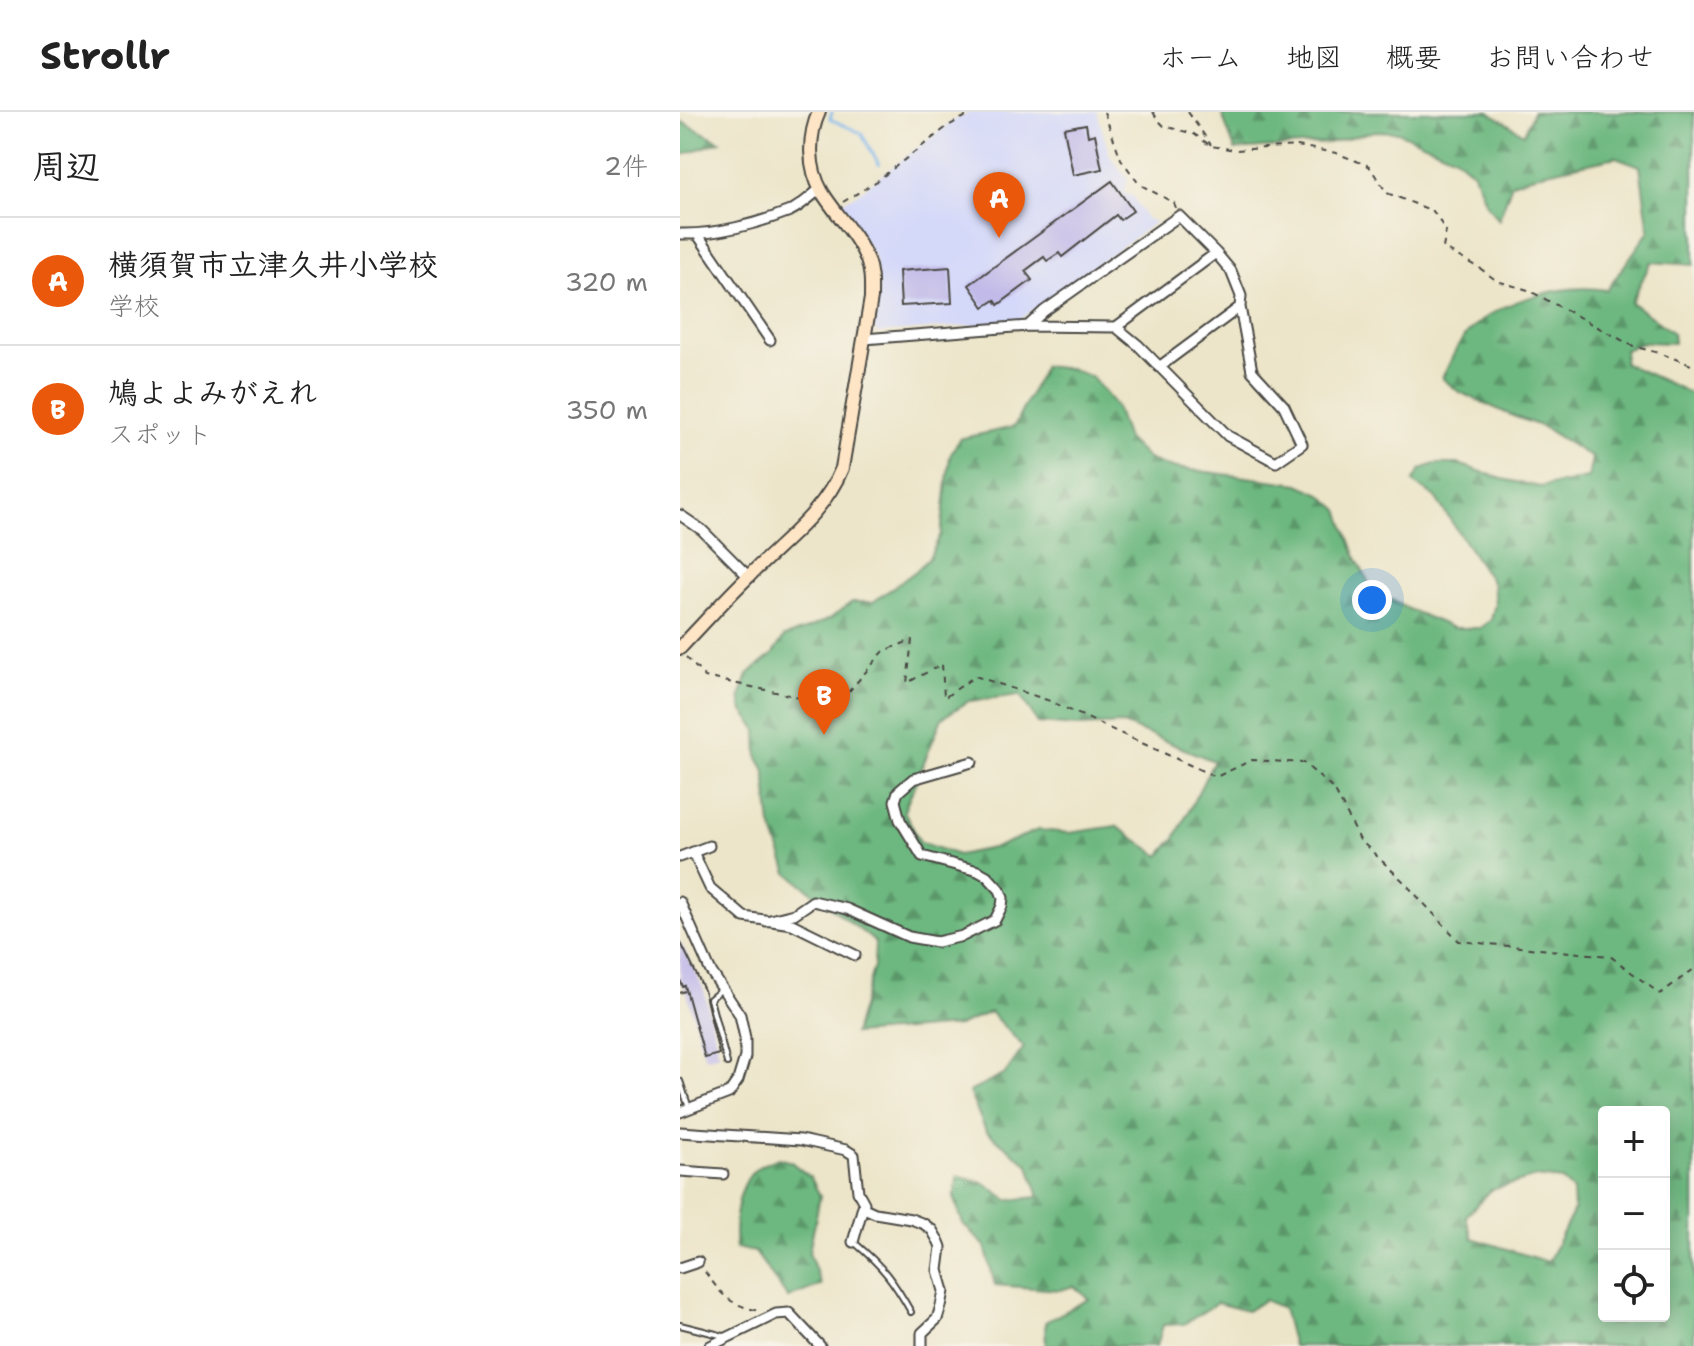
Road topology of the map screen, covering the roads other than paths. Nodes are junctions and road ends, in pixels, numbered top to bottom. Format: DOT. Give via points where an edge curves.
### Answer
graph roads {
  1 [pos="819,112"];
  2 [pos="820,189"];
  3 [pos="680,234"];
  4 [pos="698,235"];
  5 [pos="1216,253"];
  6 [pos="1240,307"];
  7 [pos="1028,326"];
  8 [pos="1116,327"];
  9 [pos="864,339"];
  10 [pos="770,340"];
  11 [pos="1159,367"];
  12 [pos="680,515"];
  13 [pos="748,576"];
  14 [pos="680,649"];
  15 [pos="972,762"];
  16 [pos="709,846"];
  17 [pos="693,852"];
  18 [pos="680,857"];
  19 [pos="680,902"];
  20 [pos="766,921"];
  21 [pos="855,955"];
  22 [pos="722,989"];
  23 [pos="727,1063"];
  24 [pos="680,1081"];
  25 [pos="685,1110"];
  26 [pos="680,1132"];
  27 [pos="680,1171"];
  28 [pos="723,1174"];
  29 [pos="864,1208"];
  30 [pos="853,1242"];
  31 [pos="698,1262"];
  32 [pos="680,1268"];
  33 [pos="911,1312"];
  34 [pos="680,1325"];
  35 [pos="729,1338"];
  36 [pos="710,1346"];
  37 [pos="820,1346"];
  38 [pos="922,1346"];
  1 -- 2 [label="street" via="811,149"];
  2 -- 4 [label="street" via="792,210"];
  2 -- 9 [label="street" via="868,262 871,298"];
  3 -- 4 [label="street"];
  4 -- 10 [label="street"];
  5 -- 6 [label="street" via="1231,271"];
  5 -- 7 [label="street" via="1179,216"];
  5 -- 8 [label="street"];
  6 -- 11 [label="street"];
  6 -- 11 [label="street" via="1252,371 1284,406 1302,444 1276,462 1257,453 1228,436"];
  7 -- 8 [label="street"];
  7 -- 9 [label="street"];
  8 -- 11 [label="street"];
  9 -- 13 [label="street" via="836,483 819,507"];
  12 -- 13 [label="street"];
  13 -- 14 [label="street"];
  15 -- 20 [label="street" via="913,779 895,801 922,856 978,871 1000,890 1002,906 995,920 937,942 909,937 847,909 813,901 794,914"];
  16 -- 17 [label="street"];
  17 -- 18 [label="street"];
  17 -- 20 [label="street" via="714,893 744,917"];
  19 -- 22 [label="street"];
  20 -- 21 [label="street" via="792,924"];
  22 -- 23 [label="lane" via="710,999"];
  22 -- 25 [label="street" via="740,1015 745,1038 738,1080 729,1093"];
  24 -- 25 [label="lane"];
  26 -- 29 [label="street" via="801,1140 846,1150 854,1155"];
  27 -- 28 [label="street"];
  29 -- 30 [label="street"];
  29 -- 38 [label="street" via="924,1224 939,1242 944,1291 937,1319 922,1333"];
  30 -- 33 [label="lane" via="885,1270"];
  31 -- 32 [label="street"];
  34 -- 35 [label="lane"];
  35 -- 36 [label="street"];
  35 -- 37 [label="street" via="776,1314 789,1313"];
}
